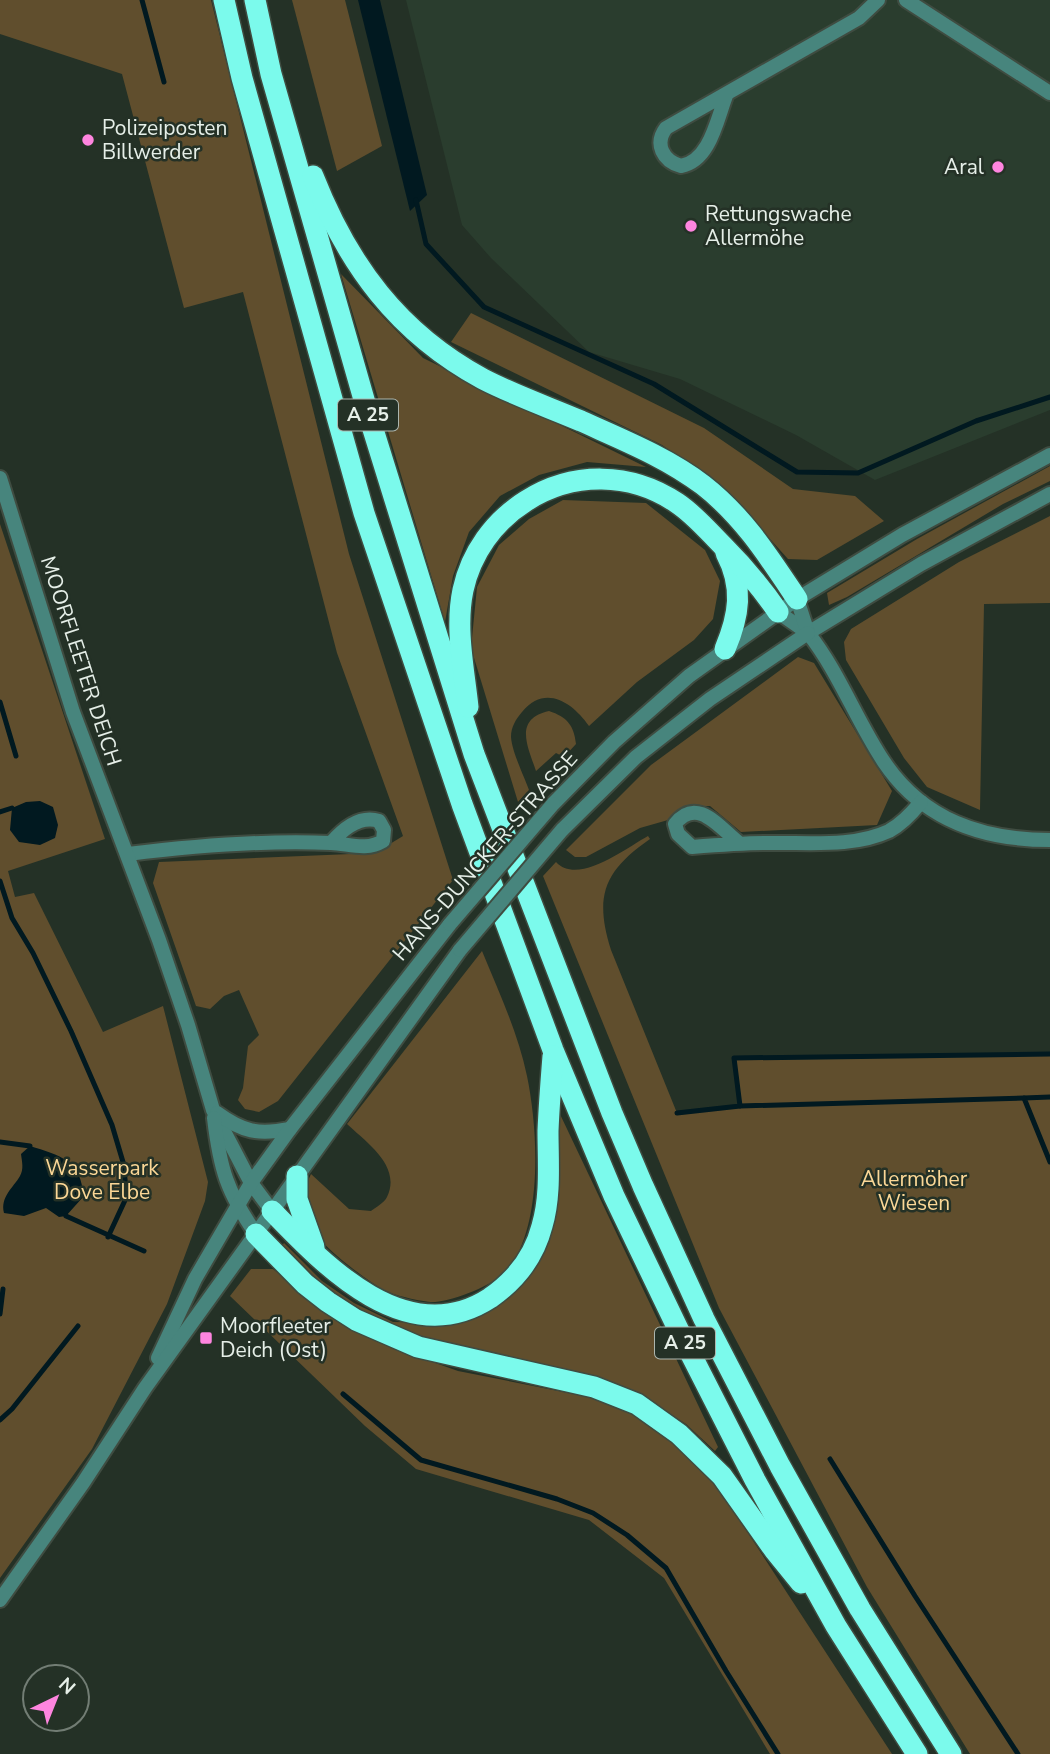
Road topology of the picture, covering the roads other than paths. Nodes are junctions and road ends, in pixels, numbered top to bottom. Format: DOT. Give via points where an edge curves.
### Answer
graph roads {
  1 [pos="225,0"];
  2 [pos="255,0"];
  3 [pos="878,0"];
  4 [pos="906,0"];
  5 [pos="271,74"];
  6 [pos="1050,93"];
  7 [pos="726,96"];
  8 [pos="1050,455"];
  9 [pos="0,478"];
  10 [pos="1050,494"];
  11 [pos="722,545"];
  12 [pos="797,600"];
  13 [pos="778,612"];
  14 [pos="808,633"];
  15 [pos="725,649"];
  16 [pos="474,754"];
  17 [pos="921,802"];
  18 [pos="1050,840"];
  19 [pos="331,843"];
  20 [pos="739,843"];
  21 [pos="128,854"];
  22 [pos="553,1051"];
  23 [pos="213,1110"];
  24 [pos="290,1129"];
  25 [pos="297,1176"];
  26 [pos="251,1182"];
  27 [pos="236,1205"];
  28 [pos="272,1211"];
  29 [pos="256,1234"];
  30 [pos="319,1259"];
  31 [pos="145,1388"];
  32 [pos="0,1600"];
  33 [pos="836,1626"];
  34 [pos="917,1754"];
  35 [pos="951,1754"];
  1 -- 22 [label="highway, A 25" via="242,78 365,513 462,804"];
  2 -- 5 [label="highway, A 25"];
  3 -- 7 [label="street" via="859,18"];
  4 -- 6 [label="street"];
  5 -- 12 [label="highway" via="330,219 364,276 409,327 485,379 652,453 702,485 753,535"];
  5 -- 16 [label="highway, A 25" via="394,502"];
  7 -- 7 [label="street" via="666,128 660,138 665,156 681,166 696,160 709,141"];
  8 -- 12 [label="street, HANS-DUNCKER-STRASSE" via="902,535"];
  9 -- 21 [label="street, MOORFLEETER DEICH" via="73,712"];
  10 -- 14 [label="street, HANS-DUNCKER-STRASSE" via="921,564"];
  11 -- 13 [label="highway" via="756,580"];
  11 -- 15 [label="highway" via="739,595 736,621"];
  11 -- 16 [label="highway" via="678,503 620,480 561,484 517,507 486,538 463,590 461,642"];
  12 -- 13 [label="street, HANS-DUNCKER-STRASSE"];
  12 -- 14 [label="street"];
  13 -- 14 [label="street"];
  13 -- 15 [label="street, HANS-DUNCKER-STRASSE"];
  14 -- 17 [label="street" via="825,653 882,760"];
  14 -- 25 [label="street, HANS-DUNCKER-STRASSE, bridge" via="710,699 636,757 562,830 460,950"];
  15 -- 24 [label="street, HANS-DUNCKER-STRASSE, bridge" via="652,706 553,804 450,924"];
  16 -- 35 [label="highway, A 25" via="612,1113 704,1319 860,1609"];
  17 -- 18 [label="street" via="951,821 987,834"];
  17 -- 20 [label="street" via="893,829 864,839"];
  19 -- 21 [label="street" via="182,847"];
  21 -- 23 [label="street, MOORFLEETER DEICH"];
  22 -- 30 [label="highway" via="543,1226 533,1253 505,1287 466,1310 416,1313 379,1301"];
  22 -- 33 [label="highway, A 25" via="678,1331"];
  23 -- 24 [label="street" via="245,1130"];
  23 -- 26 [label="street, MOORFLEETER DEICH"];
  23 -- 27 [label="street, MOORFLEETER DEICH" via="219,1161"];
  24 -- 26 [label="street, HANS-DUNCKER-STRASSE"];
  25 -- 28 [label="street, HANS-DUNCKER-STRASSE"];
  25 -- 30 [label="highway" via="301,1215"];
  26 -- 27 [label="street, HANS-DUNCKER-STRASSE"];
  26 -- 28 [label="street, MOORFLEETER DEICH"];
  27 -- 29 [label="street, MOORFLEETER DEICH"];
  27 -- 31 [label="street, HANS-DUNCKER-STRASSE" via="195,1279"];
  28 -- 29 [label="street, HANS-DUNCKER-STRASSE"];
  28 -- 30 [label="highway"];
  29 -- 31 [label="street, HANS-DUNCKER-STRASSE"];
  29 -- 33 [label="highway" via="305,1284 368,1325 418,1347 594,1387 637,1404 679,1434 722,1476"];
  31 -- 32 [label="street"];
  33 -- 34 [label="highway, A 25"];
}
